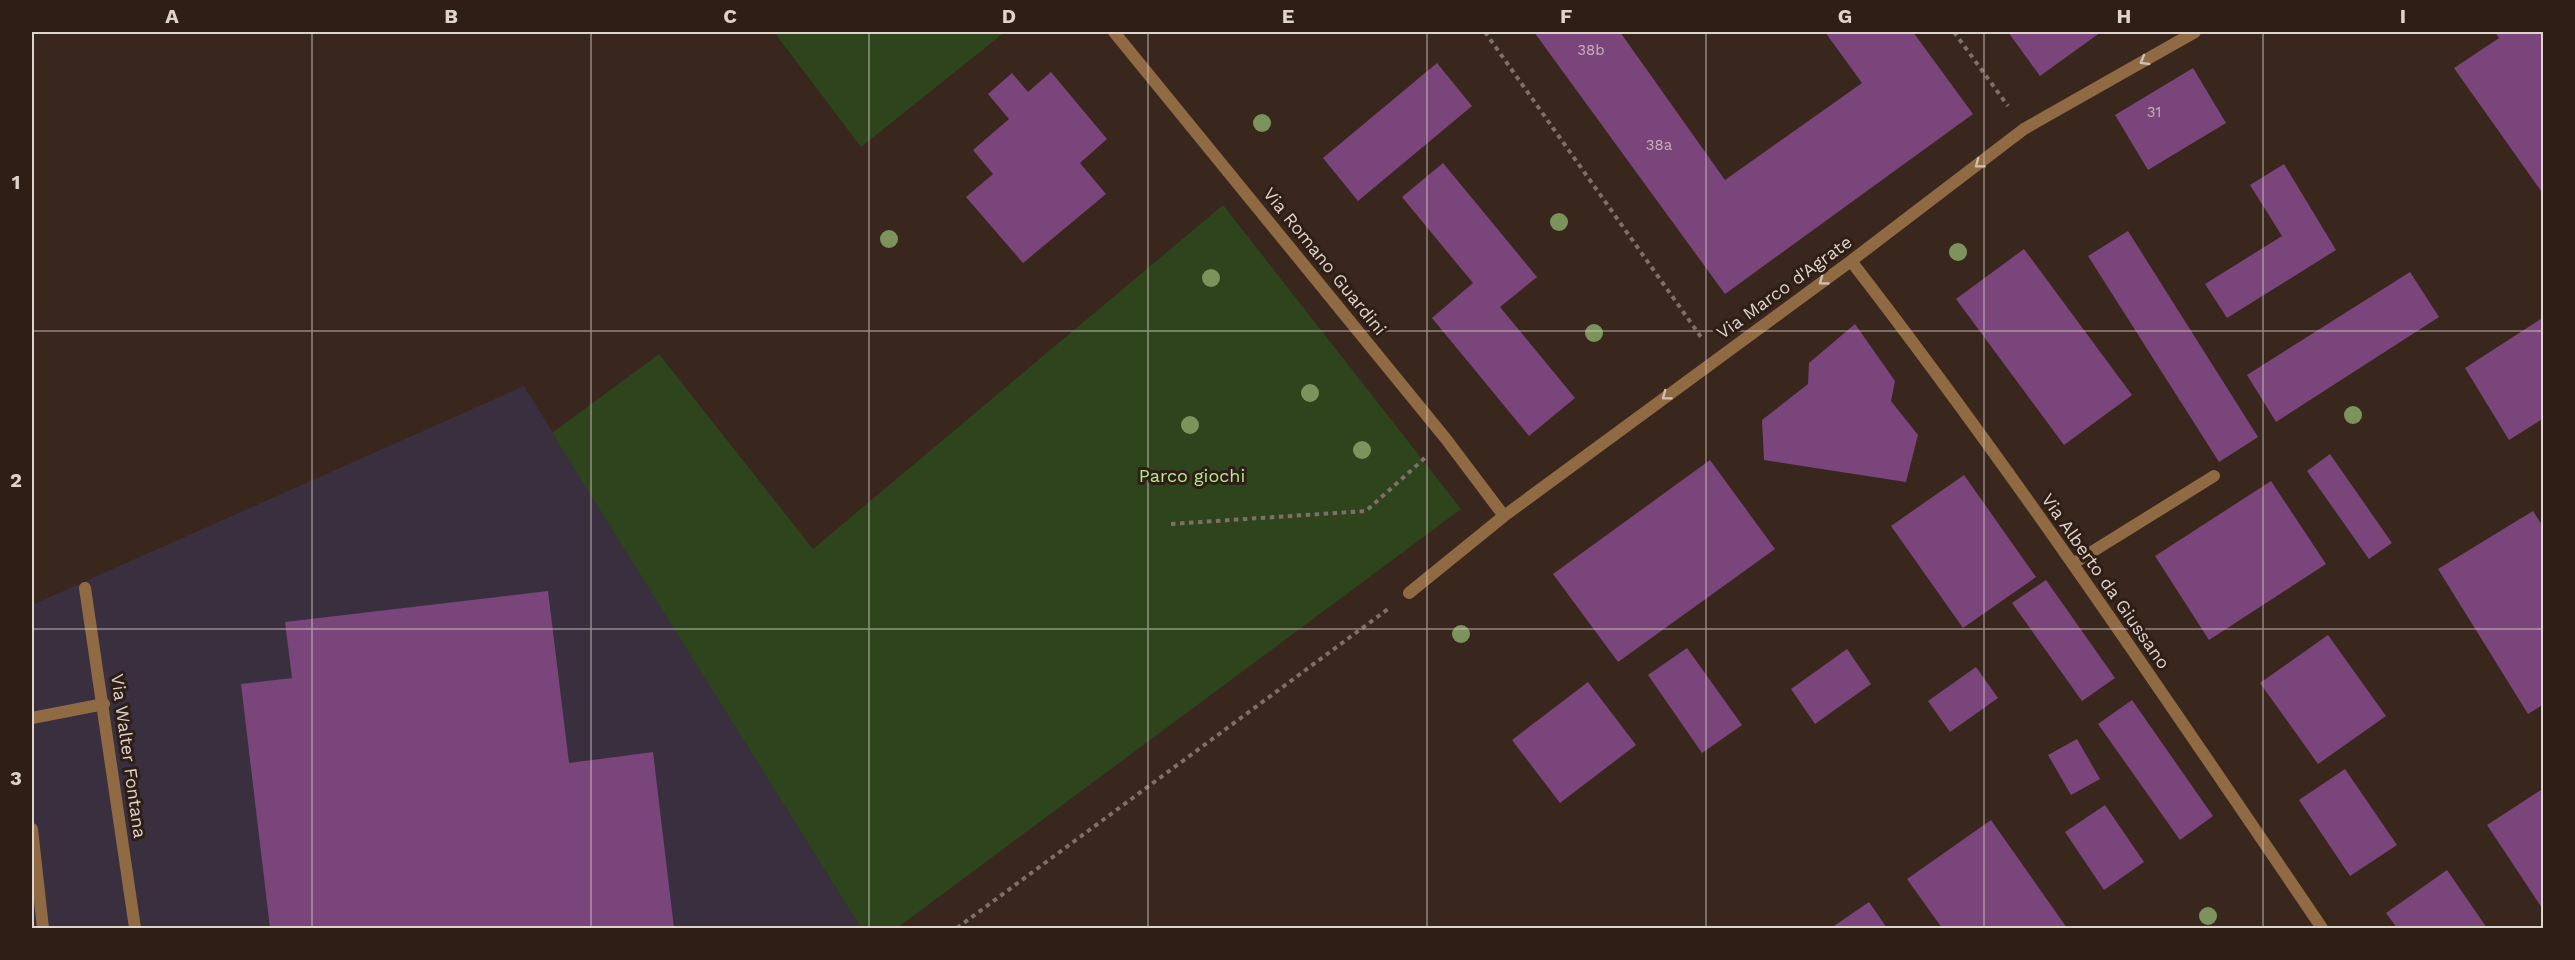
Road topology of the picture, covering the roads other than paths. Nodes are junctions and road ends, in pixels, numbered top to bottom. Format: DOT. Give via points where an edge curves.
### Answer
graph roads {
  1 [pos="1114,32"];
  2 [pos="2195,32"];
  3 [pos="1851,261"];
  4 [pos="2214,476"];
  5 [pos="1504,516"];
  6 [pos="2074,563"];
  7 [pos="85,588"];
  8 [pos="1409,594"];
  9 [pos="104,704"];
  10 [pos="32,718"];
  11 [pos="32,829"];
  12 [pos="44,928"];
  13 [pos="135,928"];
  14 [pos="2322,928"];
  1 -- 5 [label="street, Via Romano Guardini" via="1446,439"];
  2 -- 3 [label="street, Via Marco d'Agrate, one-way" via="2025,129"];
  3 -- 5 [label="street, Via Marco d'Agrate, one-way"];
  3 -- 6 [label="street, Via Alberto da Giussano"];
  4 -- 6 [label="street"];
  5 -- 8 [label="street, Via Marco d'Agrate"];
  6 -- 14 [label="street, Via Alberto da Giussano"];
  7 -- 9 [label="street, Via Walter Fontana"];
  9 -- 10 [label="street"];
  9 -- 13 [label="street, Via Walter Fontana"];
  11 -- 12 [label="street"];
}
